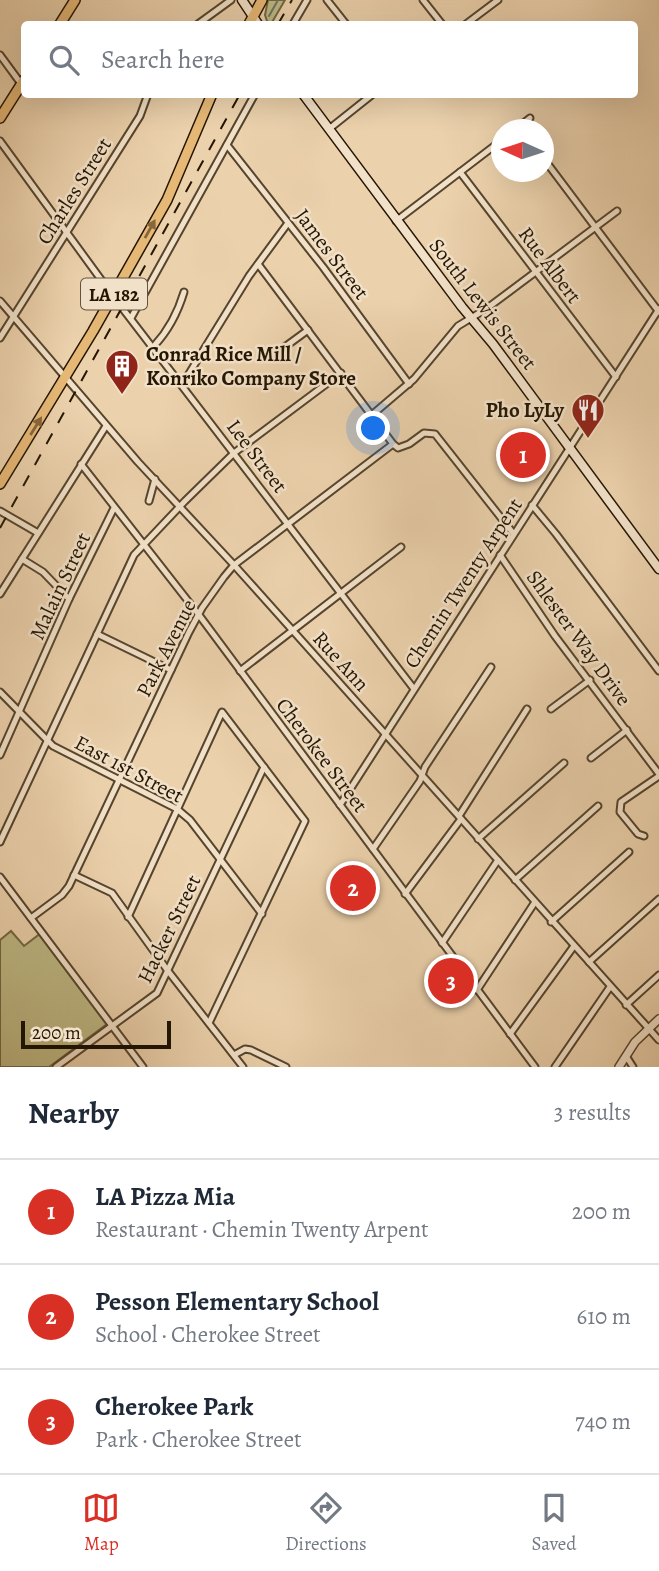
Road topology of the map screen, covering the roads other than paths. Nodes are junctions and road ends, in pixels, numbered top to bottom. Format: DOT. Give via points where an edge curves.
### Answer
graph roads {
  1 [pos="75,0"];
  2 [pos="231,0"];
  3 [pos="242,0"];
  4 [pos="262,0"];
  5 [pos="307,0"];
  6 [pos="327,0"];
  7 [pos="423,0"];
  8 [pos="498,0"];
  9 [pos="62,21"];
  10 [pos="202,21"];
  11 [pos="253,21"];
  12 [pos="254,21"];
  13 [pos="295,21"];
  14 [pos="344,21"];
  15 [pos="440,21"];
  16 [pos="470,21"];
  17 [pos="0,55"];
  18 [pos="21,80"];
  19 [pos="21,85"];
  20 [pos="147,98"];
  21 [pos="210,98"];
  22 [pos="253,98"];
  23 [pos="306,98"];
  24 [pos="368,98"];
  25 [pos="0,118"];
  26 [pos="328,130"];
  27 [pos="0,141"];
  28 [pos="227,145"];
  29 [pos="491,148"];
  30 [pos="460,172"];
  31 [pos="554,172"];
  32 [pos="617,211"];
  33 [pos="396,221"];
  34 [pos="288,223"];
  35 [pos="595,227"];
  36 [pos="66,232"];
  37 [pos="258,264"];
  38 [pos="535,272"];
  39 [pos="184,292"];
  40 [pos="113,296"];
  41 [pos="0,301"];
  42 [pos="659,311"];
  43 [pos="14,316"];
  44 [pos="131,318"];
  45 [pos="471,318"];
  46 [pos="308,330"];
  47 [pos="0,338"];
  48 [pos="154,346"];
  49 [pos="278,355"];
  50 [pos="341,373"];
  51 [pos="67,376"];
  52 [pos="616,377"];
  53 [pos="409,384"];
  54 [pos="182,385"];
  55 [pos="373,414"];
  56 [pos="106,426"];
  57 [pos="393,444"];
  58 [pos="569,447"];
  59 [pos="234,453"];
  60 [pos="81,464"];
  61 [pos="155,479"];
  62 [pos="0,484"];
  63 [pos="149,502"];
  64 [pos="532,505"];
  65 [pos="181,507"];
  66 [pos="114,508"];
  67 [pos="0,511"];
  68 [pos="289,524"];
  69 [pos="38,533"];
  70 [pos="513,533"];
  71 [pos="144,544"];
  72 [pos="401,547"];
  73 [pos="500,555"];
  74 [pos="22,559"];
  75 [pos="234,565"];
  76 [pos="659,569"];
  77 [pos="341,593"];
  78 [pos="0,594"];
  79 [pos="69,599"];
  80 [pos="198,615"];
  81 [pos="292,631"];
  82 [pos="97,634"];
  83 [pos="491,667"];
  84 [pos="171,670"];
  85 [pos="240,671"];
  86 [pos="659,671"];
  87 [pos="590,680"];
  88 [pos="414,689"];
  89 [pos="0,692"];
  90 [pos="527,709"];
  91 [pos="551,709"];
  92 [pos="19,712"];
  93 [pos="627,730"];
  94 [pos="385,734"];
  95 [pos="47,742"];
  96 [pos="0,755"];
  97 [pos="659,757"];
  98 [pos="591,758"];
  99 [pos="564,763"];
  100 [pos="651,763"];
  101 [pos="264,767"];
  102 [pos="422,775"];
  103 [pos="659,775"];
  104 [pos="119,780"];
  105 [pos="340,805"];
  106 [pos="598,806"];
  107 [pos="177,809"];
  108 [pos="460,818"];
  109 [pos="644,835"];
  110 [pos="478,839"];
  111 [pos="0,842"];
  112 [pos="373,849"];
  113 [pos="629,852"];
  114 [pos="220,859"];
  115 [pos="498,860"];
  116 [pos="74,875"];
  117 [pos="0,877"];
  118 [pos="515,880"];
  119 [pos="405,894"];
  120 [pos="659,899"];
  121 [pos="535,902"];
  122 [pos="262,914"];
  123 [pos="128,917"];
  124 [pos="31,918"];
  125 [pos="551,922"];
  126 [pos="442,943"];
  127 [pos="574,946"];
  128 [pos="589,962"];
  129 [pos="168,971"];
  130 [pos="659,975"];
  131 [pos="610,987"];
  132 [pos="477,990"];
  133 [pos="626,1005"];
  134 [pos="659,1018"];
  135 [pos="209,1023"];
  136 [pos="112,1026"];
  137 [pos="647,1028"];
  138 [pos="510,1034"];
  139 [pos="659,1041"];
  140 [pos="234,1055"];
  141 [pos="626,1056"];
  142 [pos="56,1067"];
  143 [pos="143,1067"];
  144 [pos="243,1067"];
  145 [pos="286,1067"];
  146 [pos="535,1067"];
  147 [pos="555,1067"];
  148 [pos="619,1067"];
  149 [pos="633,1067"];
  1 -- 9 [label="main road"];
  2 -- 10 [label="street"];
  3 -- 11 [label="main road"];
  4 -- 12 [label="main road"];
  5 -- 13 [label="street"];
  6 -- 14 [label="street"];
  7 -- 15 [label="street"];
  8 -- 16 [label="street"];
  17 -- 18 [label="street"];
  19 -- 25 [label="main road"];
  20 -- 36 [label="street, Charles Street" via="140,116"];
  40 -- 21 [label="main road, LA 182, one-way" via="167,200"];
  22 -- 28 [label="street"];
  23 -- 26 [label="main road, South Lewis Street"];
  24 -- 26 [label="street"];
  26 -- 33 [label="main road, South Lewis Street"];
  27 -- 36 [label="street, Lee Street"];
  28 -- 34 [label="street, James Street"];
  28 -- 44 [label="street"];
  29 -- 30 [label="street"];
  30 -- 33 [label="street"];
  30 -- 38 [label="street, Rue Albert"];
  31 -- 35 [label="street"];
  32 -- 35 [label="street"];
  33 -- 45 [label="main road, South Lewis Street"];
  34 -- 37 [label="street"];
  34 -- 53 [label="street, James Street"];
  35 -- 38 [label="street"];
  35 -- 42 [label="street"];
  36 -- 40 [label="street, Lee Street"];
  36 -- 43 [label="street, Charles Street"];
  37 -- 46 [label="street"];
  37 -- 54 [label="street"];
  38 -- 45 [label="street"];
  38 -- 52 [label="street, Rue Albert"];
  39 -- 48 [label="street"];
  40 -- 44 [label="street, Lee Street"];
  40 -- 51 [label="main road, LA 182"];
  41 -- 43 [label="street, Rue Ann"];
  42 -- 52 [label="street, Chemin Twenty Arpent"];
  43 -- 47 [label="street, Charles Street"];
  43 -- 51 [label="street, Rue Ann"];
  44 -- 48 [label="street, Lee Street"];
  45 -- 53 [label="street" via="458,326"];
  45 -- 58 [label="main road, South Lewis Street"];
  46 -- 49 [label="street"];
  46 -- 50 [label="street"];
  48 -- 54 [label="street, Lee Street"];
  50 -- 55 [label="street"];
  50 -- 59 [label="street"];
  51 -- 56 [label="street, Rue Ann"];
  62 -- 51 [label="main road, LA 182, one-way"];
  52 -- 58 [label="street, Chemin Twenty Arpent"];
  53 -- 55 [label="street"];
  54 -- 59 [label="street, Lee Street"];
  55 -- 57 [label="street"];
  56 -- 60 [label="street"];
  56 -- 61 [label="street, Rue Ann"];
  57 -- 68 [label="street, Park Avenue"];
  57 -- 70 [label="street, Park Avenue" via="404,447 424,433 435,433"];
  58 -- 64 [label="street, Chemin Twenty Arpent"];
  58 -- 76 [label="main road, South Lewis Street"];
  59 -- 65 [label="street"];
  59 -- 68 [label="street, Lee Street"];
  60 -- 66 [label="street, Cherokee Street"];
  60 -- 69 [label="street"];
  61 -- 63 [label="street"];
  61 -- 65 [label="street, Rue Ann"];
  64 -- 70 [label="street, Chemin Twenty Arpent"];
  64 -- 86 [label="street"];
  65 -- 71 [label="street"];
  65 -- 75 [label="street, Rue Ann"];
  66 -- 71 [label="street, Cherokee Street"];
  66 -- 79 [label="street, Malain Street"];
  67 -- 69 [label="street"];
  68 -- 75 [label="street, Park Avenue"];
  68 -- 77 [label="street, Lee Street"];
  69 -- 74 [label="street"];
  70 -- 73 [label="street, Chemin Twenty Arpent"];
  71 -- 80 [label="street, Cherokee Street"];
  71 -- 82 [label="street"];
  72 -- 77 [label="street"];
  73 -- 87 [label="street, Shlester Way Drive"];
  73 -- 88 [label="street, Chemin Twenty Arpent"];
  74 -- 78 [label="street"];
  74 -- 79 [label="street" via="43,572"];
  75 -- 80 [label="street, Park Avenue"];
  75 -- 81 [label="street, Rue Ann"];
  77 -- 81 [label="street"];
  77 -- 88 [label="street, Lee Street"];
  79 -- 92 [label="street, Malain Street"];
  80 -- 84 [label="street, Park Avenue"];
  80 -- 85 [label="street, Cherokee Street"];
  81 -- 85 [label="street"];
  81 -- 94 [label="street, Rue Ann"];
  82 -- 84 [label="street"];
  82 -- 95 [label="street"];
  83 -- 102 [label="street"];
  84 -- 104 [label="street, Park Avenue"];
  85 -- 105 [label="street, Cherokee Street"];
  87 -- 91 [label="street"];
  87 -- 93 [label="street, Shlester Way Drive"];
  88 -- 94 [label="street, Chemin Twenty Arpent"];
  89 -- 92 [label="street, East 1st Street"];
  90 -- 108 [label="street"];
  92 -- 95 [label="street, East 1st Street"];
  92 -- 96 [label="street, Malain Street"];
  93 -- 98 [label="street"];
  93 -- 100 [label="street, Shlester Way Drive"];
  94 -- 102 [label="street, Rue Ann"];
  94 -- 105 [label="street, Chemin Twenty Arpent"];
  95 -- 104 [label="street, East 1st Street"];
  95 -- 111 [label="street"];
  97 -- 100 [label="street"];
  99 -- 110 [label="street"];
  100 -- 103 [label="street, Shlester Way Drive"];
  101 -- 107 [label="street" via="222,712"];
  101 -- 114 [label="street, Hacker Street"];
  101 -- 122 [label="street" via="305,821"];
  102 -- 108 [label="street, Rue Ann"];
  102 -- 112 [label="street"];
  103 -- 109 [label="street" via="621,802 620,812"];
  104 -- 107 [label="street, East 1st Street"];
  104 -- 116 [label="street, Park Avenue"];
  105 -- 112 [label="street, Cherokee Street"];
  106 -- 118 [label="street"];
  107 -- 114 [label="street, East 1st Street"];
  107 -- 123 [label="street"];
  108 -- 110 [label="street, Rue Ann"];
  108 -- 119 [label="street"];
  110 -- 115 [label="street, Rue Ann"];
  112 -- 119 [label="street, Cherokee Street"];
  113 -- 125 [label="street"];
  114 -- 122 [label="street, East 1st Street"];
  114 -- 129 [label="street, Hacker Street"];
  115 -- 118 [label="street, Rue Ann"];
  115 -- 126 [label="street"];
  116 -- 123 [label="street" via="112,893"];
  116 -- 124 [label="street, Park Avenue" via="62,895"];
  117 -- 124 [label="street"];
  118 -- 121 [label="street, Rue Ann"];
  119 -- 126 [label="street, Cherokee Street"];
  120 -- 128 [label="street"];
  121 -- 125 [label="street, Rue Ann"];
  121 -- 132 [label="street"];
  122 -- 135 [label="street"];
  123 -- 129 [label="street"];
  124 -- 136 [label="street"];
  125 -- 127 [label="street, Rue Ann"];
  126 -- 132 [label="street, Cherokee Street"];
  127 -- 128 [label="street, Rue Ann"];
  127 -- 138 [label="street"];
  128 -- 131 [label="street, Rue Ann"];
  129 -- 135 [label="street"];
  129 -- 136 [label="street, Hacker Street" via="152,998"];
  130 -- 133 [label="street"];
  131 -- 133 [label="street, Rue Ann"];
  131 -- 147 [label="street"];
  132 -- 138 [label="street, Cherokee Street"];
  133 -- 137 [label="street, Rue Ann"];
  134 -- 137 [label="street"];
  135 -- 140 [label="street"];
  136 -- 142 [label="street, Hacker Street"];
  136 -- 143 [label="street"];
  137 -- 139 [label="street, Rue Ann"];
  137 -- 141 [label="street"];
  138 -- 146 [label="street, Cherokee Street"];
  140 -- 144 [label="street"];
  140 -- 145 [label="street" via="251,1050"];
  141 -- 148 [label="street"];
  141 -- 149 [label="street"];
}
